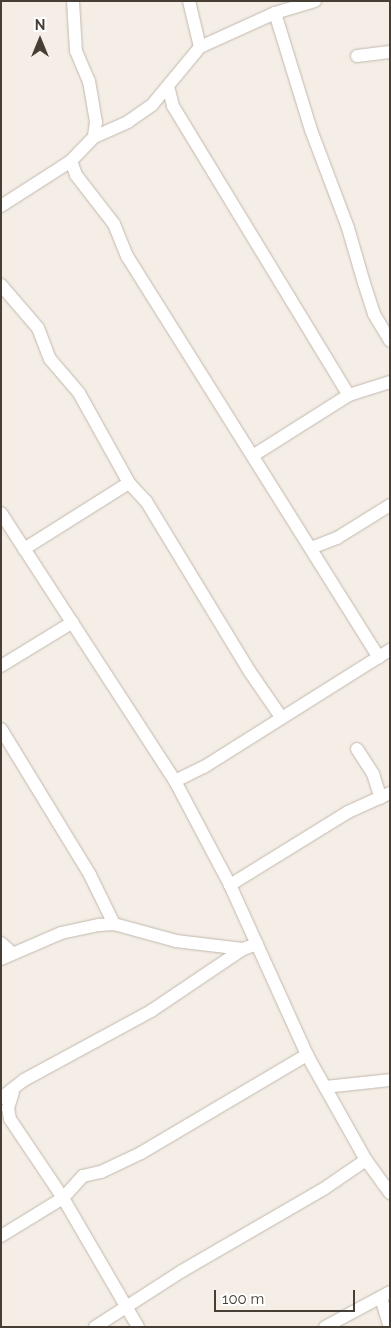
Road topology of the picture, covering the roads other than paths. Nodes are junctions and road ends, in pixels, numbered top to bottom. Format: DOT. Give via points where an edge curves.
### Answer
graph roads {
  1 [pos="72,1"];
  2 [pos="189,1"];
  3 [pos="315,1"];
  4 [pos="275,12"];
  5 [pos="200,46"];
  6 [pos="390,52"];
  7 [pos="357,56"];
  8 [pos="168,86"];
  9 [pos="94,138"];
  10 [pos="71,161"];
  11 [pos="1,206"];
  12 [pos="1,285"];
  13 [pos="390,340"];
  14 [pos="390,382"];
  15 [pos="349,395"];
  16 [pos="254,455"];
  17 [pos="129,483"];
  18 [pos="390,505"];
  19 [pos="1,513"];
  20 [pos="311,548"];
  21 [pos="24,549"];
  22 [pos="73,622"];
  23 [pos="390,650"];
  24 [pos="379,657"];
  25 [pos="1,666"];
  26 [pos="281,717"];
  27 [pos="1,729"];
  28 [pos="357,749"];
  29 [pos="175,781"];
  30 [pos="387,798"];
  31 [pos="230,886"];
  32 [pos="114,924"];
  33 [pos="257,944"];
  34 [pos="243,949"];
  35 [pos="4,951"];
  36 [pos="307,1055"];
  37 [pos="390,1080"];
  38 [pos="325,1087"];
  39 [pos="13,1092"];
  40 [pos="1,1098"];
  41 [pos="366,1160"];
  42 [pos="390,1193"];
  43 [pos="63,1198"];
  44 [pos="1,1236"];
  45 [pos="385,1295"];
  46 [pos="127,1307"];
  47 [pos="95,1327"];
  48 [pos="138,1327"];
  49 [pos="325,1327"];
  50 [pos="390,1327"];
  1 -- 9 [label="street" via="76,51 89,81 96,122"];
  2 -- 5 [label="street"];
  3 -- 4 [label="street"];
  4 -- 5 [label="street"];
  4 -- 13 [label="street" via="366,291 381,329"];
  5 -- 8 [label="street"];
  6 -- 7 [label="street"];
  8 -- 9 [label="street" via="139,114"];
  8 -- 15 [label="street" via="174,106"];
  9 -- 10 [label="street"];
  10 -- 11 [label="street"];
  10 -- 16 [label="street" via="76,175 114,224 127,256"];
  12 -- 17 [label="street" via="38,328 50,359 79,393"];
  14 -- 15 [label="street"];
  15 -- 16 [label="street"];
  16 -- 20 [label="street"];
  17 -- 21 [label="street"];
  17 -- 26 [label="street" via="146,502"];
  18 -- 20 [label="street" via="337,538"];
  19 -- 21 [label="street"];
  20 -- 24 [label="street"];
  21 -- 22 [label="street"];
  22 -- 25 [label="street"];
  22 -- 29 [label="street"];
  23 -- 24 [label="street"];
  24 -- 26 [label="street"];
  26 -- 29 [label="street"];
  27 -- 32 [label="street" via="90,876"];
  28 -- 30 [label="street"];
  29 -- 31 [label="street"];
  30 -- 31 [label="street" via="348,812"];
  31 -- 33 [label="street"];
  32 -- 34 [label="street" via="176,940"];
  32 -- 35 [label="street" via="61,933"];
  33 -- 34 [label="street"];
  33 -- 36 [label="street"];
  34 -- 39 [label="street" via="151,1011 24,1080"];
  36 -- 38 [label="street"];
  36 -- 43 [label="street" via="141,1153 101,1172 83,1176"];
  37 -- 38 [label="street"];
  38 -- 41 [label="street"];
  39 -- 40 [label="street"];
  39 -- 43 [label="street" via="8,1108 10,1119"];
  41 -- 42 [label="street"];
  41 -- 46 [label="street"];
  43 -- 44 [label="street"];
  43 -- 46 [label="street"];
  45 -- 49 [label="street"];
  45 -- 50 [label="street"];
  46 -- 47 [label="street"];
  46 -- 48 [label="street"];
}
